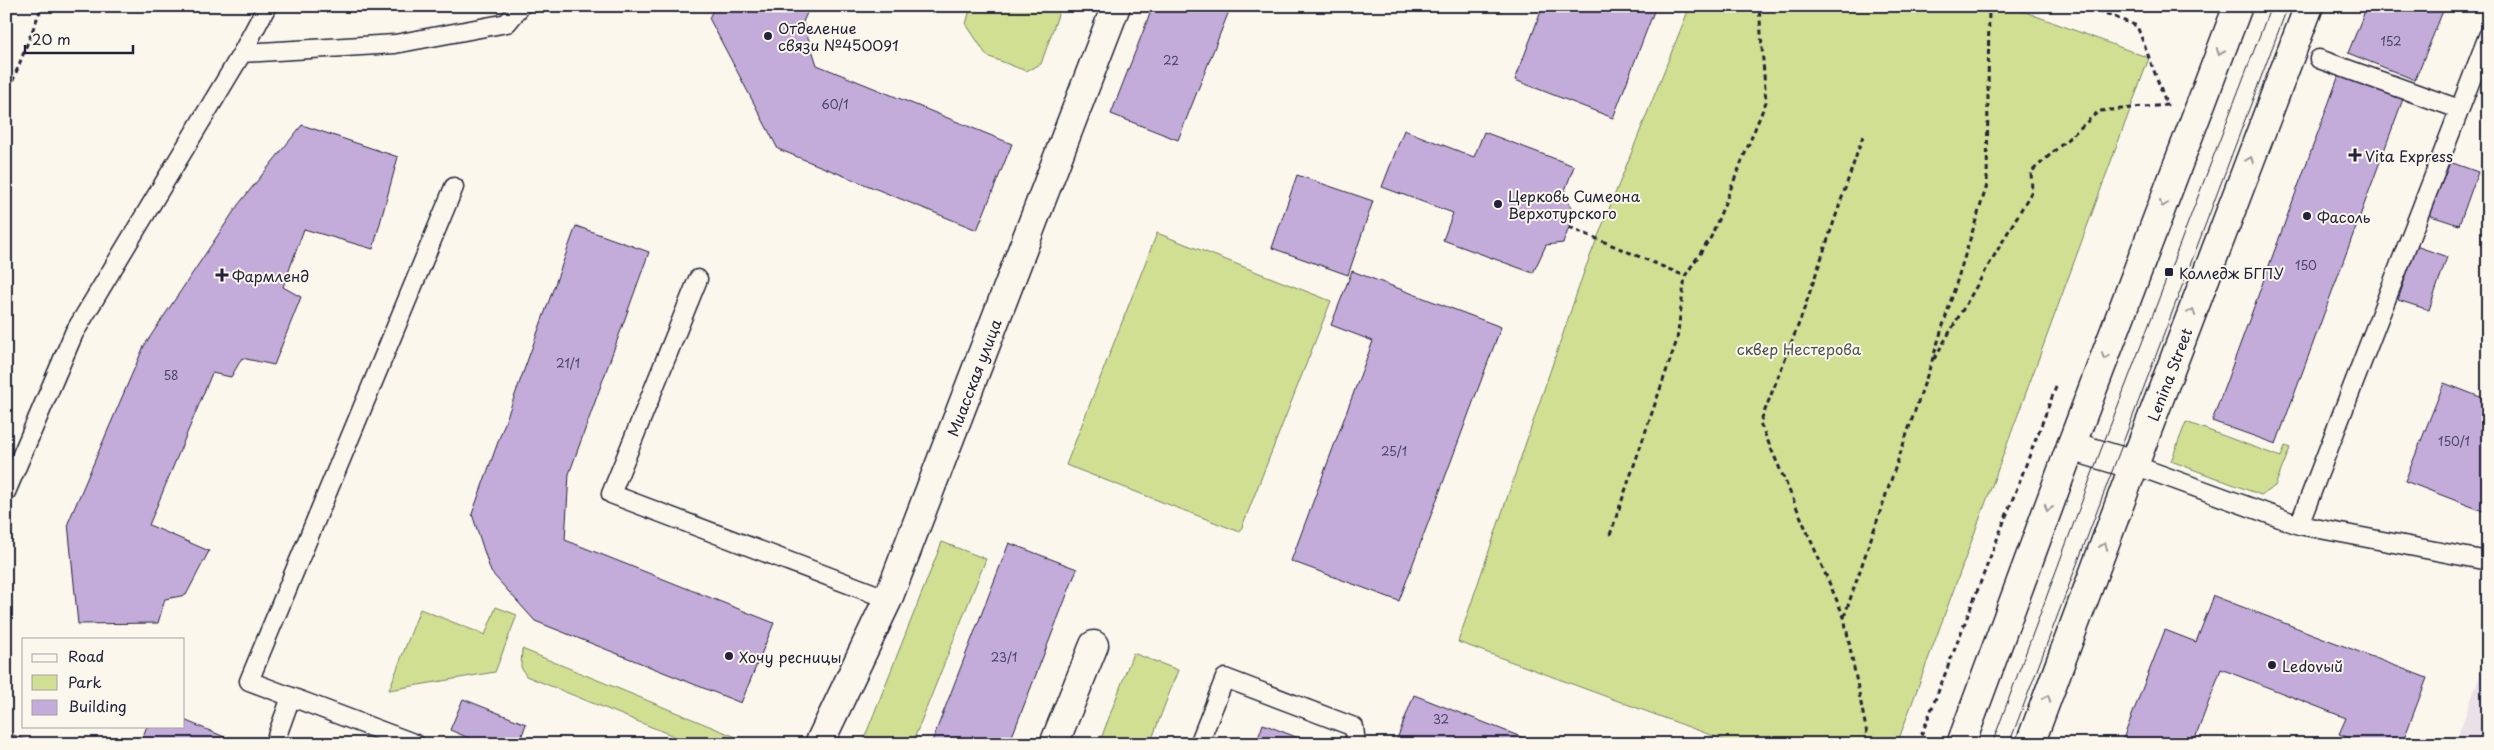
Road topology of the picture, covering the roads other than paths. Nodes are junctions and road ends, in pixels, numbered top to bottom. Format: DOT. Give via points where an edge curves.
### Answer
graph roads {
  1 [pos="267,6"];
  2 [pos="521,6"];
  3 [pos="1116,6"];
  4 [pos="2238,6"];
  5 [pos="2309,6"];
  6 [pos="2488,36"];
  7 [pos="242,53"];
  8 [pos="2319,58"];
  9 [pos="2460,109"];
  10 [pos="454,187"];
  11 [pos="698,279"];
  12 [pos="2071,446"];
  13 [pos="2134,465"];
  14 [pos="6,492"];
  15 [pos="2299,524"];
  16 [pos="2488,561"];
  17 [pos="888,599"];
  18 [pos="1094,645"];
  19 [pos="292,697"];
  20 [pos="274,744"];
  21 [pos="416,744"];
  22 [pos="819,744"];
  23 [pos="1054,744"];
  24 [pos="1199,744"];
  25 [pos="1356,744"];
  26 [pos="1961,744"];
  27 [pos="2030,744"];
  1 -- 7 [label="lane"];
  2 -- 7 [label="lane" via="507,23 395,44"];
  3 -- 17 [label="street, Миасская улица"];
  4 -- 12 [label="street, one-way"];
  13 -- 5 [label="street, Lenina Street, one-way"];
  6 -- 9 [label="lane"];
  7 -- 14 [label="lane" via="74,332"];
  8 -- 9 [label="lane"];
  9 -- 15 [label="lane"];
  10 -- 19 [label="lane" via="248,681"];
  11 -- 17 [label="lane" via="611,494"];
  12 -- 13 [label="street"];
  12 -- 26 [label="street, one-way"];
  13 -- 15 [label="lane"];
  27 -- 13 [label="street, Lenina Street, one-way"];
  15 -- 16 [label="lane"];
  17 -- 22 [label="street, Миасская улица"];
  18 -- 23 [label="street"];
  19 -- 20 [label="lane"];
  19 -- 21 [label="lane"];
  24 -- 25 [label="lane" via="1225,678 1354,727"];
}
